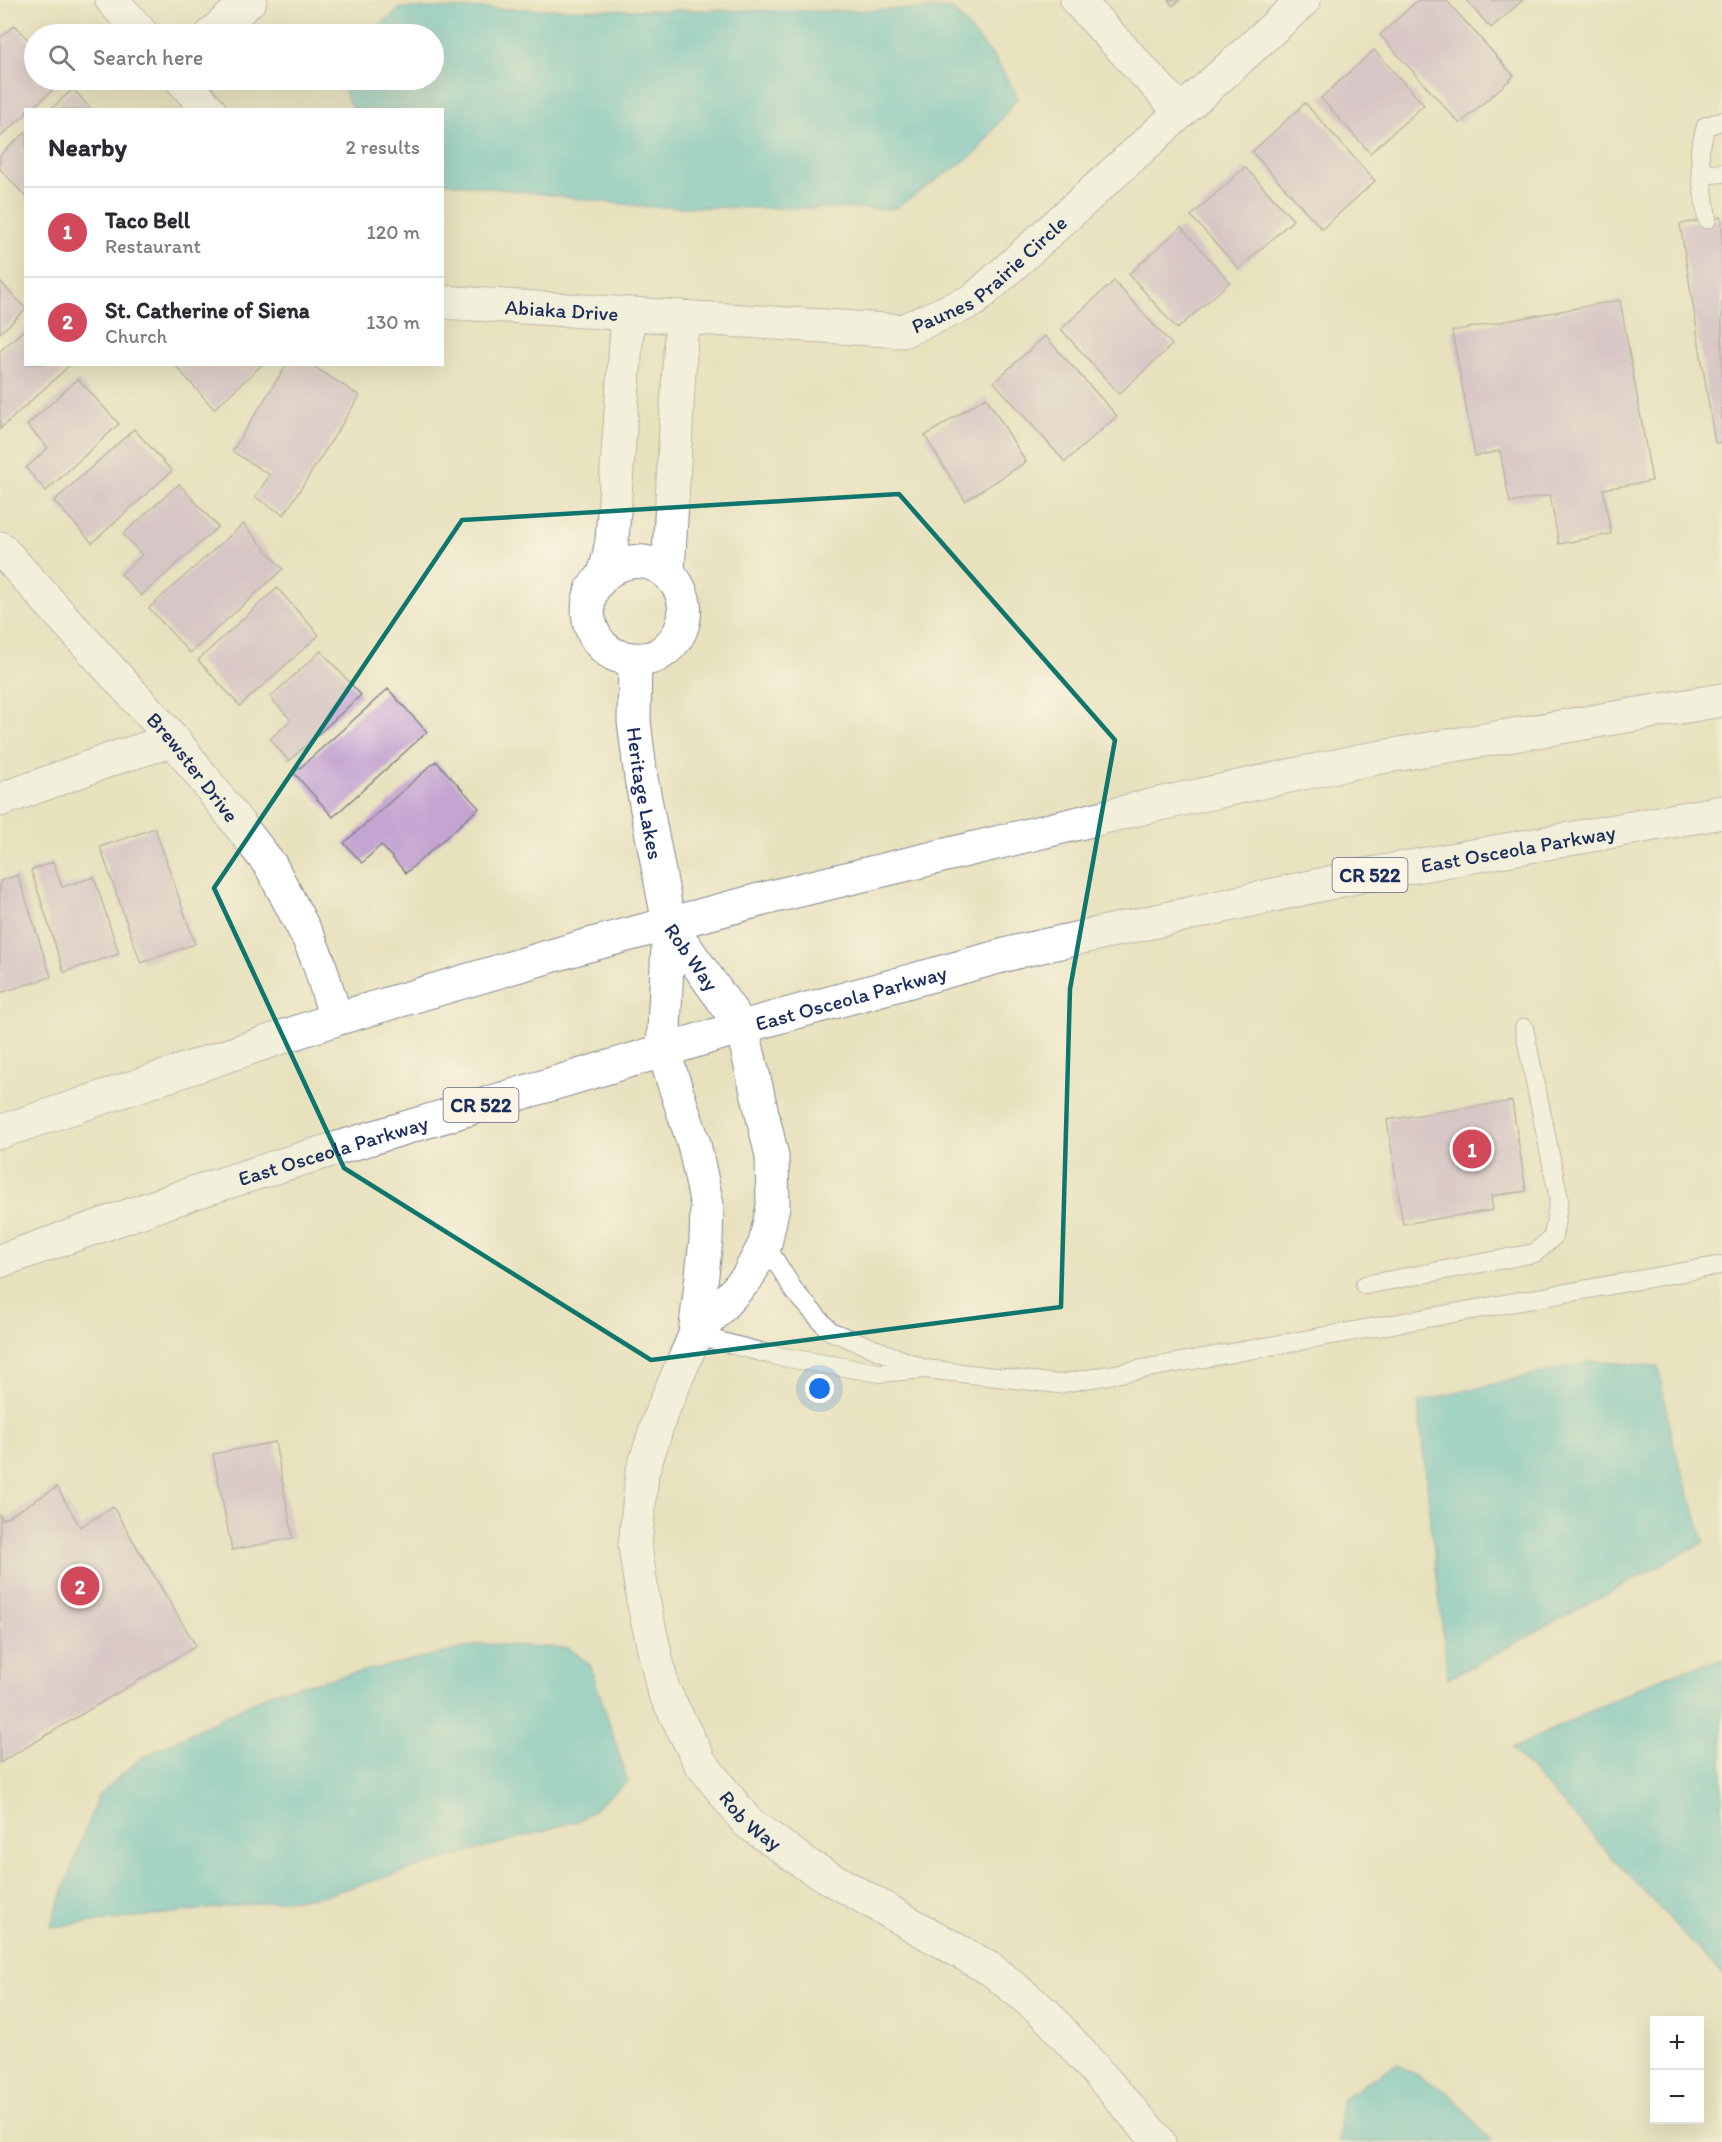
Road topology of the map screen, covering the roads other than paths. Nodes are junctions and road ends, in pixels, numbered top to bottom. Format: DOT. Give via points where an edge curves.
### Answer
graph roads {
  1 [pos="112,0"];
  2 [pos="250,0"];
  3 [pos="1077,0"];
  4 [pos="1304,0"];
  5 [pos="133,24"];
  6 [pos="223,24"];
  7 [pos="191,90"];
  8 [pos="207,108"];
  9 [pos="1181,112"];
  10 [pos="1722,121"];
  11 [pos="1722,173"];
  12 [pos="1701,175"];
  13 [pos="1707,219"];
  14 [pos="444,302"];
  15 [pos="628,314"];
  16 [pos="682,317"];
  17 [pos="0,548"];
  18 [pos="668,573"];
  19 [pos="603,575"];
  20 [pos="635,660"];
  21 [pos="1722,700"];
  22 [pos="174,740"];
  23 [pos="0,800"];
  24 [pos="1722,812"];
  25 [pos="669,924"];
  26 [pos="336,1019"];
  27 [pos="742,1027"];
  28 [pos="1524,1028"];
  29 [pos="663,1050"];
  30 [pos="0,1132"];
  31 [pos="765,1244"];
  32 [pos="0,1261"];
  33 [pos="1722,1265"];
  34 [pos="1365,1285"];
  35 [pos="696,1335"];
  36 [pos="925,1369"];
  37 [pos="1159,2142"];
  1 -- 5 [label="street"];
  2 -- 6 [label="street"];
  3 -- 9 [label="street"];
  4 -- 9 [label="street, Paunes Prairie Circle"];
  7 -- 8 [label="street"];
  9 -- 16 [label="street, Paunes Prairie Circle" via="974,300 902,331"];
  10 -- 12 [label="lane" via="1706,126 1700,149"];
  11 -- 12 [label="lane"];
  12 -- 13 [label="lane"];
  14 -- 15 [label="street, Abiaka Drive"];
  15 -- 16 [label="street, Abiaka Drive"];
  15 -- 19 [label="street" via="612,540"];
  16 -- 18 [label="street"];
  17 -- 22 [label="street, Brewster Drive"];
  18 -- 19 [label="street" via="653,564 636,562"];
  18 -- 20 [label="street" via="683,592 686,616 680,632 659,655"];
  19 -- 20 [label="street" via="592,590 590,628 600,645 616,656"];
  20 -- 25 [label="street, Heritage Lakes" via="634,721 641,778"];
  21 -- 25 [label="street" via="1353,762 1150,806"];
  22 -- 23 [label="street"];
  22 -- 26 [label="street, Brewster Drive" via="271,866 310,941"];
  24 -- 27 [label="street, East Osceola Parkway / CR 522" via="1354,878 1020,951"];
  25 -- 26 [label="street"];
  25 -- 27 [label="street, Rob Way"];
  25 -- 29 [label="street, Rob Way"];
  26 -- 30 [label="street"];
  27 -- 29 [label="street, East Osceola Parkway / CR 522"];
  27 -- 31 [label="street, Rob Way" via="772,1156 772,1206"];
  28 -- 34 [label="lane" via="1559,1198 1553,1238 1535,1253"];
  29 -- 32 [label="street, East Osceola Parkway / CR 522" via="196,1192"];
  29 -- 35 [label="street, Rob Way" via="694,1144 707,1205"];
  31 -- 35 [label="street, Rob Way" via="747,1278"];
  31 -- 36 [label="lane" via="795,1292 831,1331"];
  33 -- 36 [label="lane" via="1059,1384"];
  35 -- 36 [label="lane" via="776,1356 880,1373"];
  35 -- 37 [label="street, Rob Way" via="642,1473 635,1546 663,1689 700,1762 747,1822 809,1866 992,1970 1046,2014"];
}
